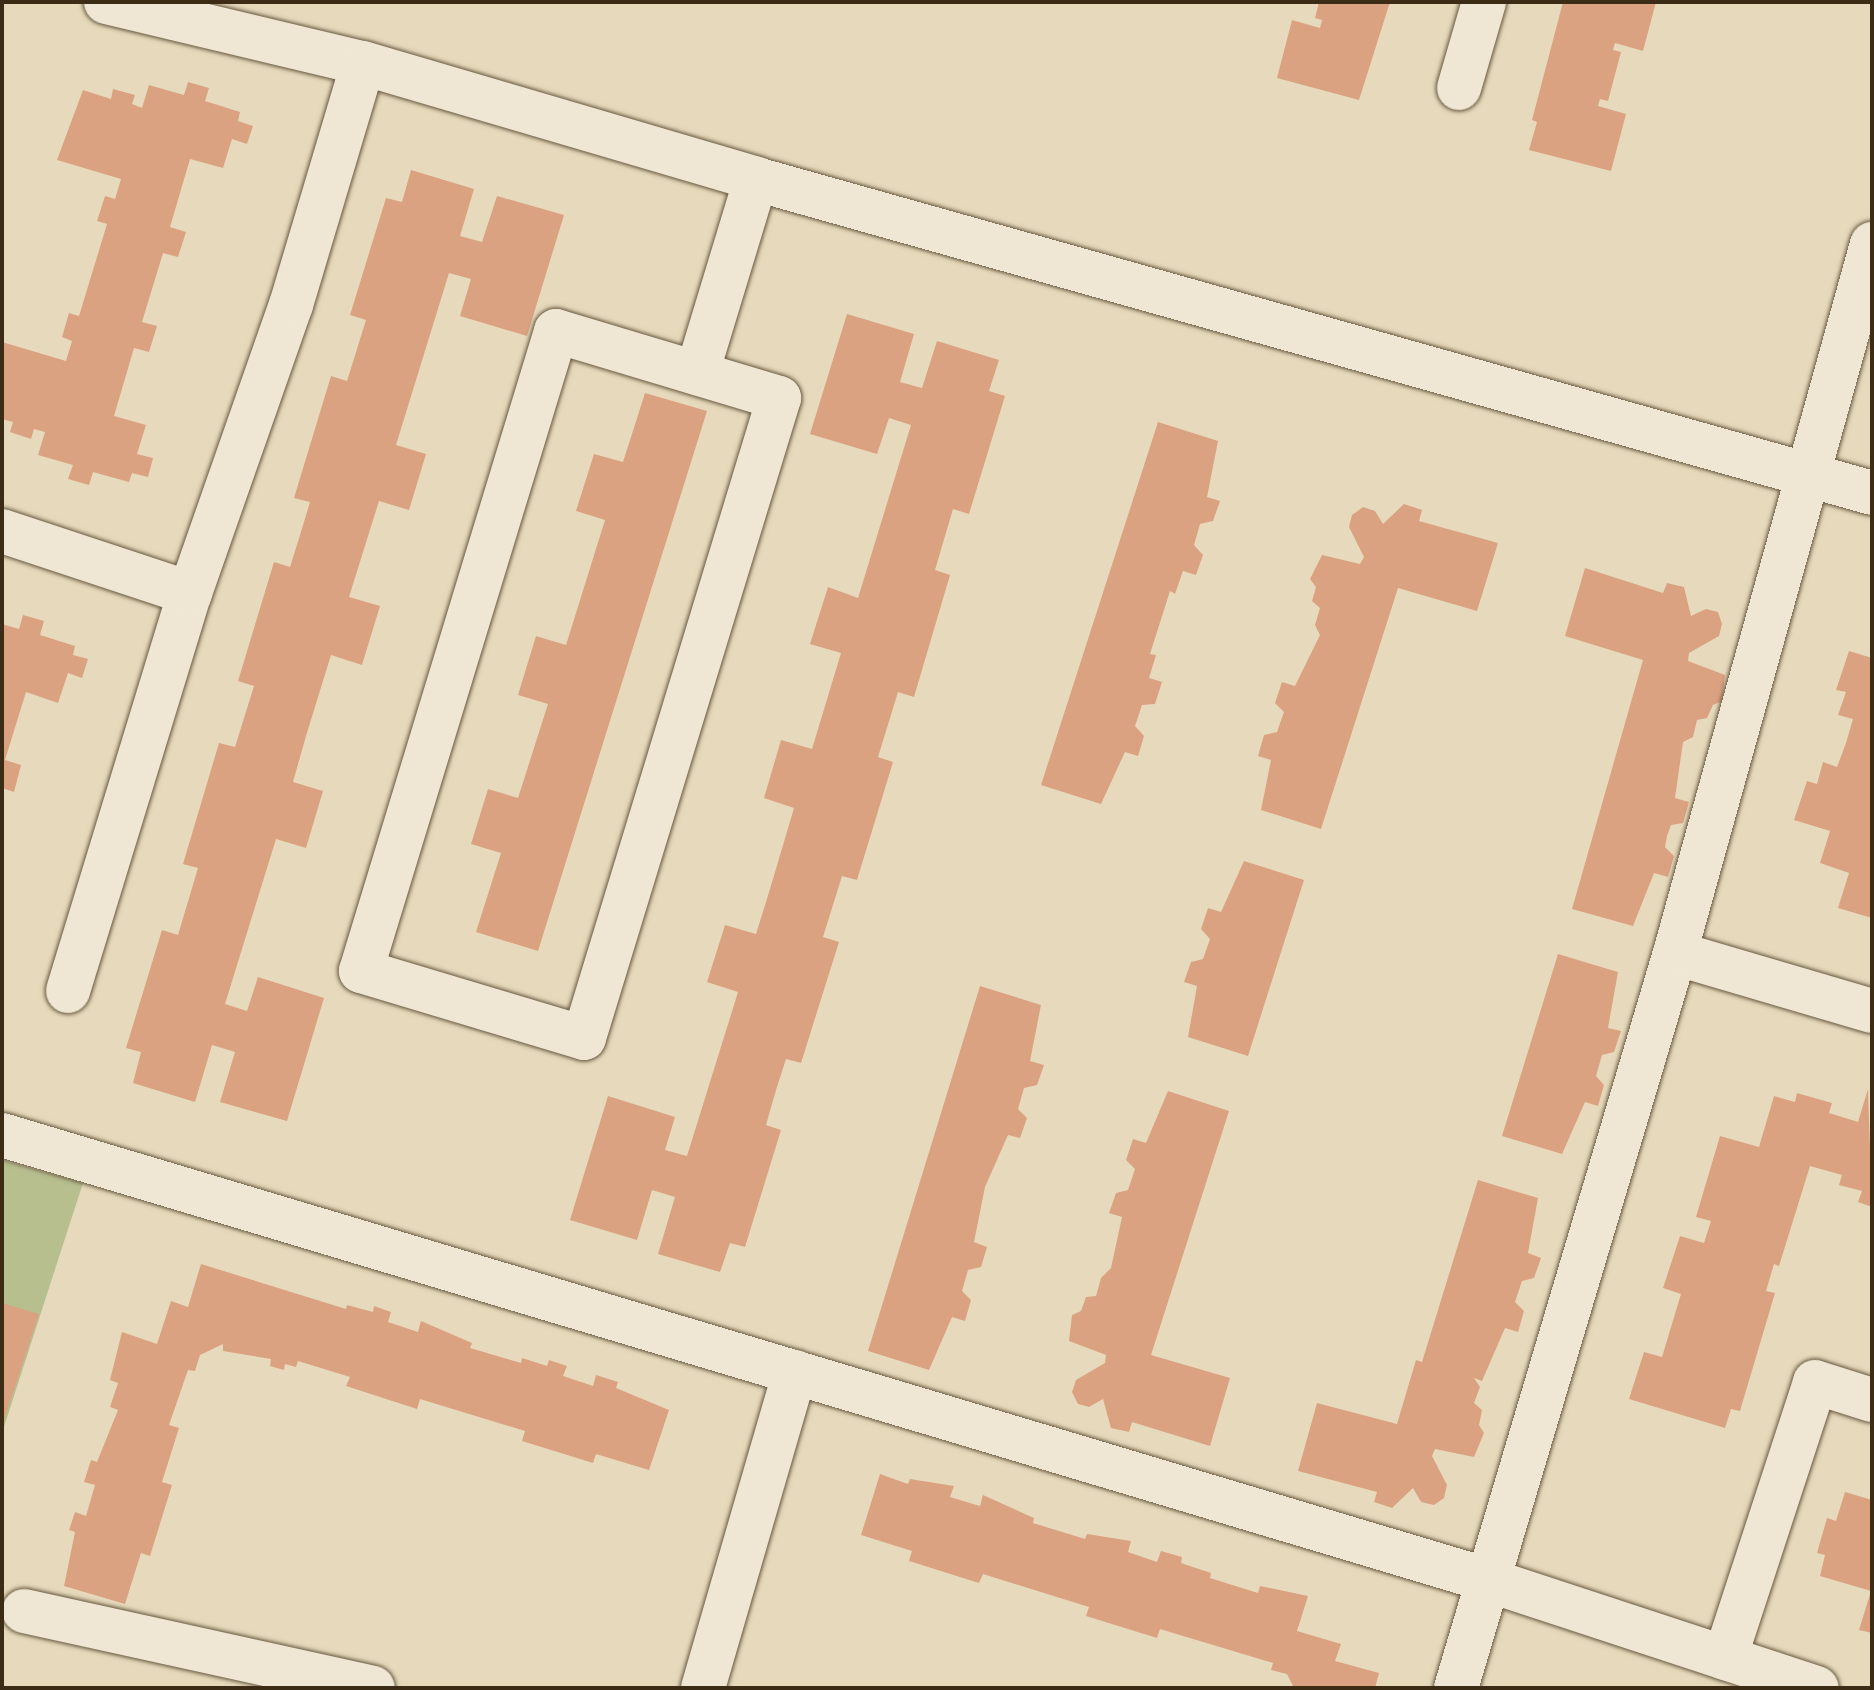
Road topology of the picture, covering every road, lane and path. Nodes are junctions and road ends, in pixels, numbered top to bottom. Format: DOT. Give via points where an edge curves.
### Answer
graph roads {
  1 [pos="106,2"];
  2 [pos="1484,2"];
  3 [pos="363,63"];
  4 [pos="1459,88"];
  5 [pos="756,179"];
  6 [pos="1872,244"];
  7 [pos="697,373"];
  8 [pos="1805,471"];
  9 [pos="1872,493"];
  10 [pos="2,531"];
  11 [pos="190,593"];
  12 [pos="1675,953"];
  13 [pos="68,991"];
  14 [pos="1872,1011"];
  15 [pos="2,1135"];
  16 [pos="795,1372"];
  17 [pos="1872,1400"];
  18 [pos="1488,1580"];
  19 [pos="24,1611"];
  20 [pos="1725,1658"];
  21 [pos="373,1688"];
  22 [pos="703,1688"];
  23 [pos="1456,1688"];
  24 [pos="1817,1688"];
  1 -- 3 [label="street"];
  2 -- 4 [label="street"];
  3 -- 5 [label="street"];
  3 -- 11 [label="street" via="291,305"];
  5 -- 7 [label="street"];
  5 -- 8 [label="street"];
  6 -- 8 [label="street"];
  7 -- 7 [label="street" via="779,398 584,1038 361,971 556,331"];
  8 -- 9 [label="street"];
  8 -- 12 [label="street"];
  10 -- 11 [label="street"];
  11 -- 13 [label="street"];
  12 -- 14 [label="street"];
  12 -- 18 [label="street"];
  15 -- 16 [label="street"];
  16 -- 18 [label="street"];
  16 -- 22 [label="street"];
  17 -- 20 [label="street" via="1815,1382"];
  18 -- 20 [label="street"];
  18 -- 23 [label="street"];
  19 -- 21 [label="street"];
  20 -- 24 [label="street"];
}
